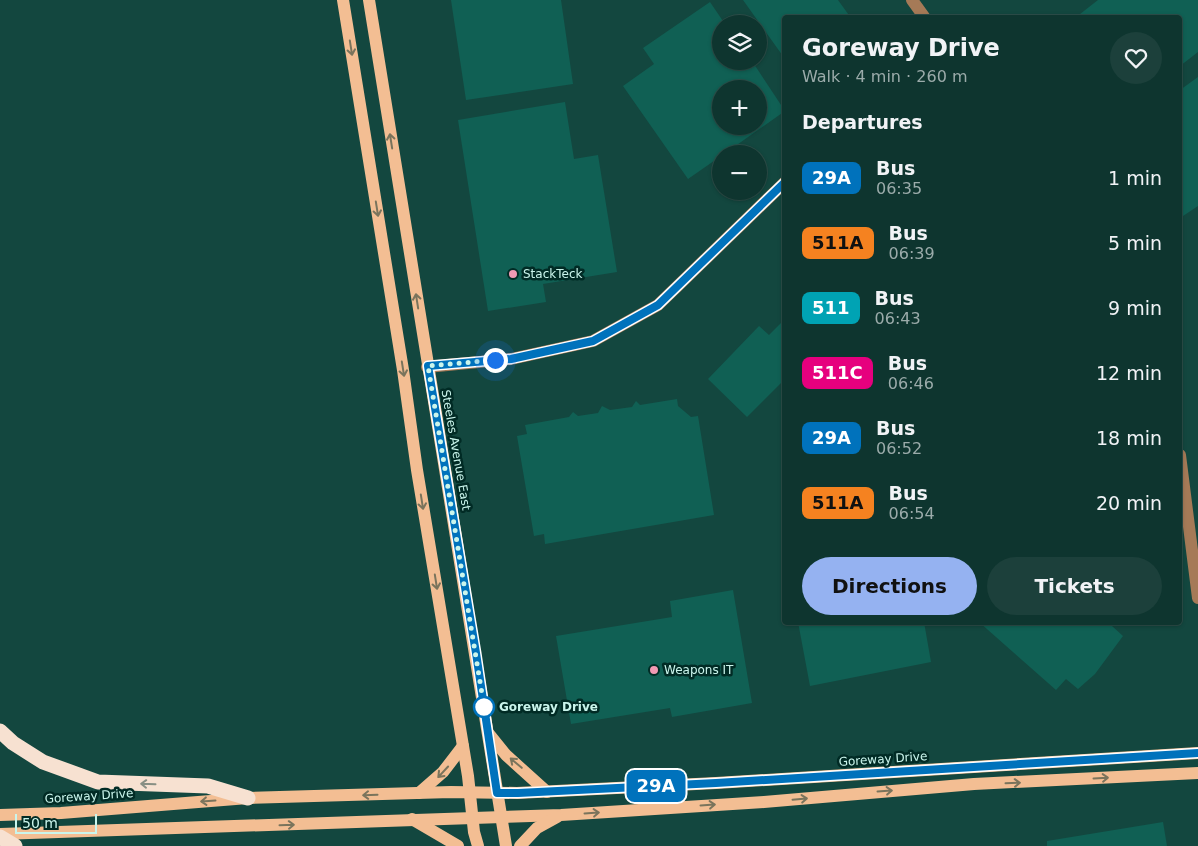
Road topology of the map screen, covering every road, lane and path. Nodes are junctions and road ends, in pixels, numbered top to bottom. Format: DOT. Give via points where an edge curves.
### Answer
graph roads {
  1 [pos="343,0"];
  2 [pos="369,0"];
  3 [pos="912,0"];
  4 [pos="923,15"];
  5 [pos="782,185"];
  6 [pos="428,366"];
  7 [pos="1182,471"];
  8 [pos="1198,598"];
  9 [pos="0,731"];
  10 [pos="488,732"];
  11 [pos="463,746"];
  12 [pos="1198,753"];
  13 [pos="1198,773"];
  14 [pos="470,792"];
  15 [pos="547,792"];
  16 [pos="419,793"];
  17 [pos="497,793"];
  18 [pos="248,798"];
  19 [pos="0,815"];
  20 [pos="561,815"];
  21 [pos="473,818"];
  22 [pos="501,818"];
  23 [pos="412,820"];
  24 [pos="0,835"];
  25 [pos="15,846"];
  26 [pos="458,846"];
  27 [pos="478,846"];
  28 [pos="506,846"];
  29 [pos="520,846"];
  1 -- 11 [label="main road, one-way"];
  6 -- 2 [label="main road, Steeles Avenue East, one-way"];
  3 -- 4 [label="street"];
  5 -- 6 [label="street" via="658,305 593,341 511,359"];
  6 -- 10 [label="main road, Steeles Avenue East"];
  7 -- 8 [label="street"];
  18 -- 9 [label="highway, one-way" via="208,786 98,782 43,762"];
  15 -- 10 [label="main road, one-way" via="506,755"];
  10 -- 17 [label="main road, Steeles Avenue East"];
  11 -- 14 [label="main road"];
  11 -- 16 [label="main road, one-way" via="443,772"];
  12 -- 15 [label="main road, Goreway Drive"];
  20 -- 13 [label="main road, one-way" via="974,784"];
  14 -- 16 [label="main road, Goreway Drive"];
  14 -- 17 [label="main road, Goreway Drive"];
  14 -- 21 [label="main road"];
  15 -- 17 [label="main road, Goreway Drive"];
  16 -- 18 [label="main road, Goreway Drive, one-way"];
  17 -- 22 [label="main road, Steeles Avenue East"];
  18 -- 19 [label="main road, Goreway Drive, one-way"];
  20 -- 22 [label="main road"];
  20 -- 29 [label="main road" via="538,828"];
  21 -- 22 [label="main road"];
  21 -- 23 [label="main road"];
  21 -- 27 [label="main road"];
  22 -- 28 [label="main road, Steeles Avenue East"];
  24 -- 23 [label="main road, one-way"];
  23 -- 26 [label="main road"];
  24 -- 25 [label="highway"];
}
